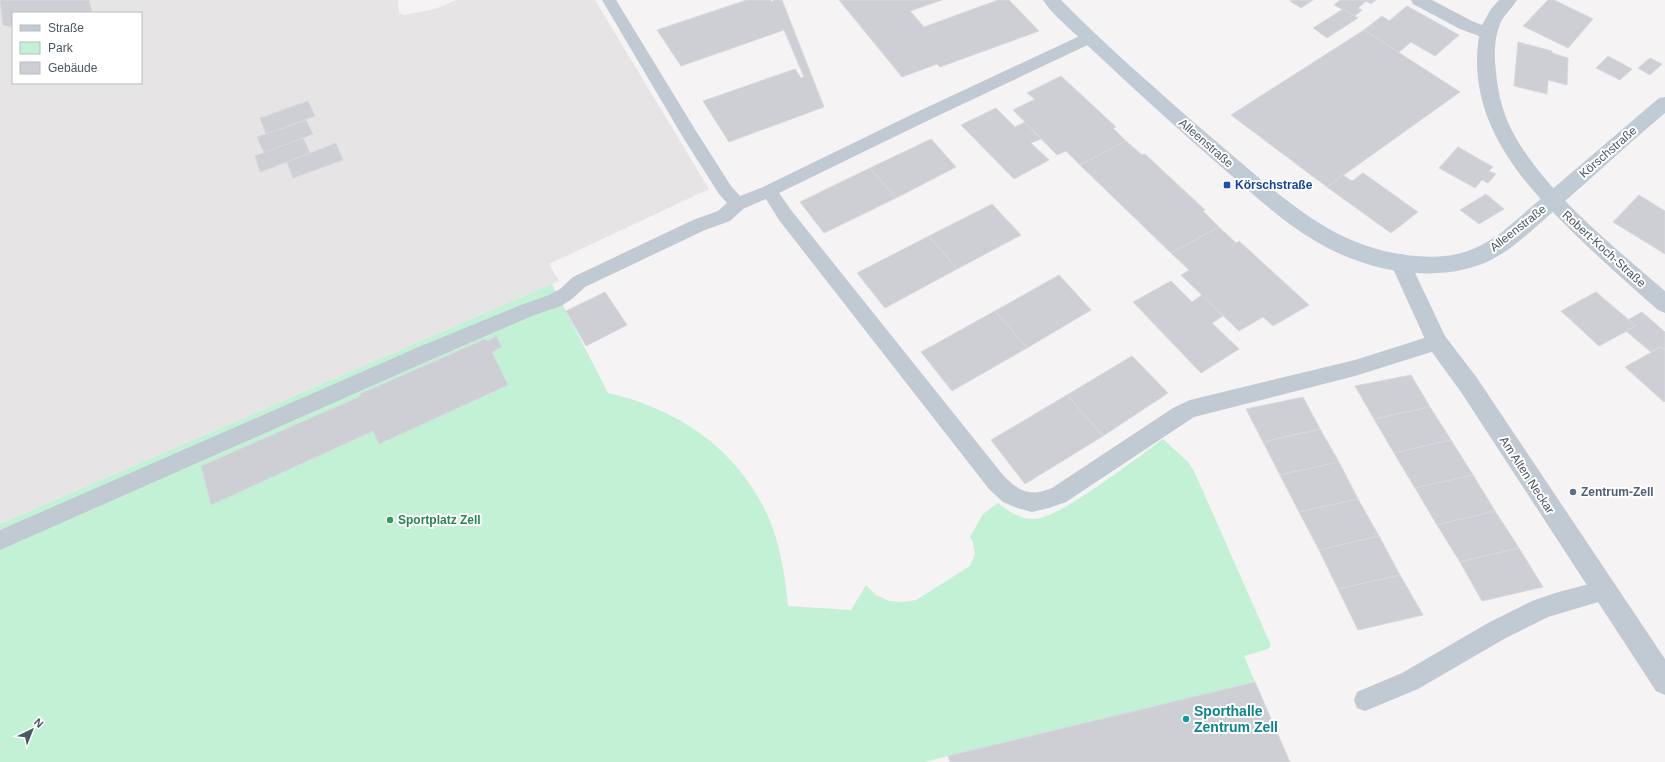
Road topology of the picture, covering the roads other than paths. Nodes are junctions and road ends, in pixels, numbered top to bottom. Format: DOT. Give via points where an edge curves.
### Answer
graph roads {
  1 [pos="609,0"];
  2 [pos="1051,0"];
  3 [pos="1419,0"];
  4 [pos="1509,0"];
  5 [pos="1488,33"];
  6 [pos="1089,38"];
  7 [pos="1665,103"];
  8 [pos="769,191"];
  9 [pos="1552,201"];
  10 [pos="737,204"];
  11 [pos="1400,262"];
  12 [pos="1665,304"];
  13 [pos="1437,342"];
  14 [pos="0,540"];
  15 [pos="1604,591"];
  16 [pos="1665,682"];
  17 [pos="1365,700"];
  1 -- 10 [label="lane" via="690,135 725,190"];
  2 -- 6 [label="street, Alleenstraße"];
  3 -- 5 [label="street" via="1466,25"];
  4 -- 5 [label="street, Robert-Koch-Straße" via="1493,18"];
  5 -- 9 [label="street, Robert-Koch-Straße" via="1486,65 1493,113 1517,158"];
  6 -- 8 [label="lane"];
  6 -- 11 [label="street, Alleenstraße" via="1195,134 1305,225 1353,251"];
  7 -- 9 [label="street, Körschstraße"];
  8 -- 10 [label="lane"];
  8 -- 13 [label="lane" via="875,331 996,482 1010,496 1024,502 1039,502 1058,495 1190,409 1355,368"];
  9 -- 11 [label="street, Alleenstraße" via="1504,241 1475,258 1442,264"];
  9 -- 12 [label="street, Robert-Koch-Straße"];
  10 -- 14 [label="lane" via="724,216 699,225 579,282 556,300 428,352"];
  11 -- 13 [label="street, Am Alten Neckar"];
  13 -- 15 [label="street, Am Alten Neckar" via="1469,385"];
  15 -- 16 [label="street, Am Alten Neckar"];
  15 -- 17 [label="lane" via="1539,609 1398,687"];
}
